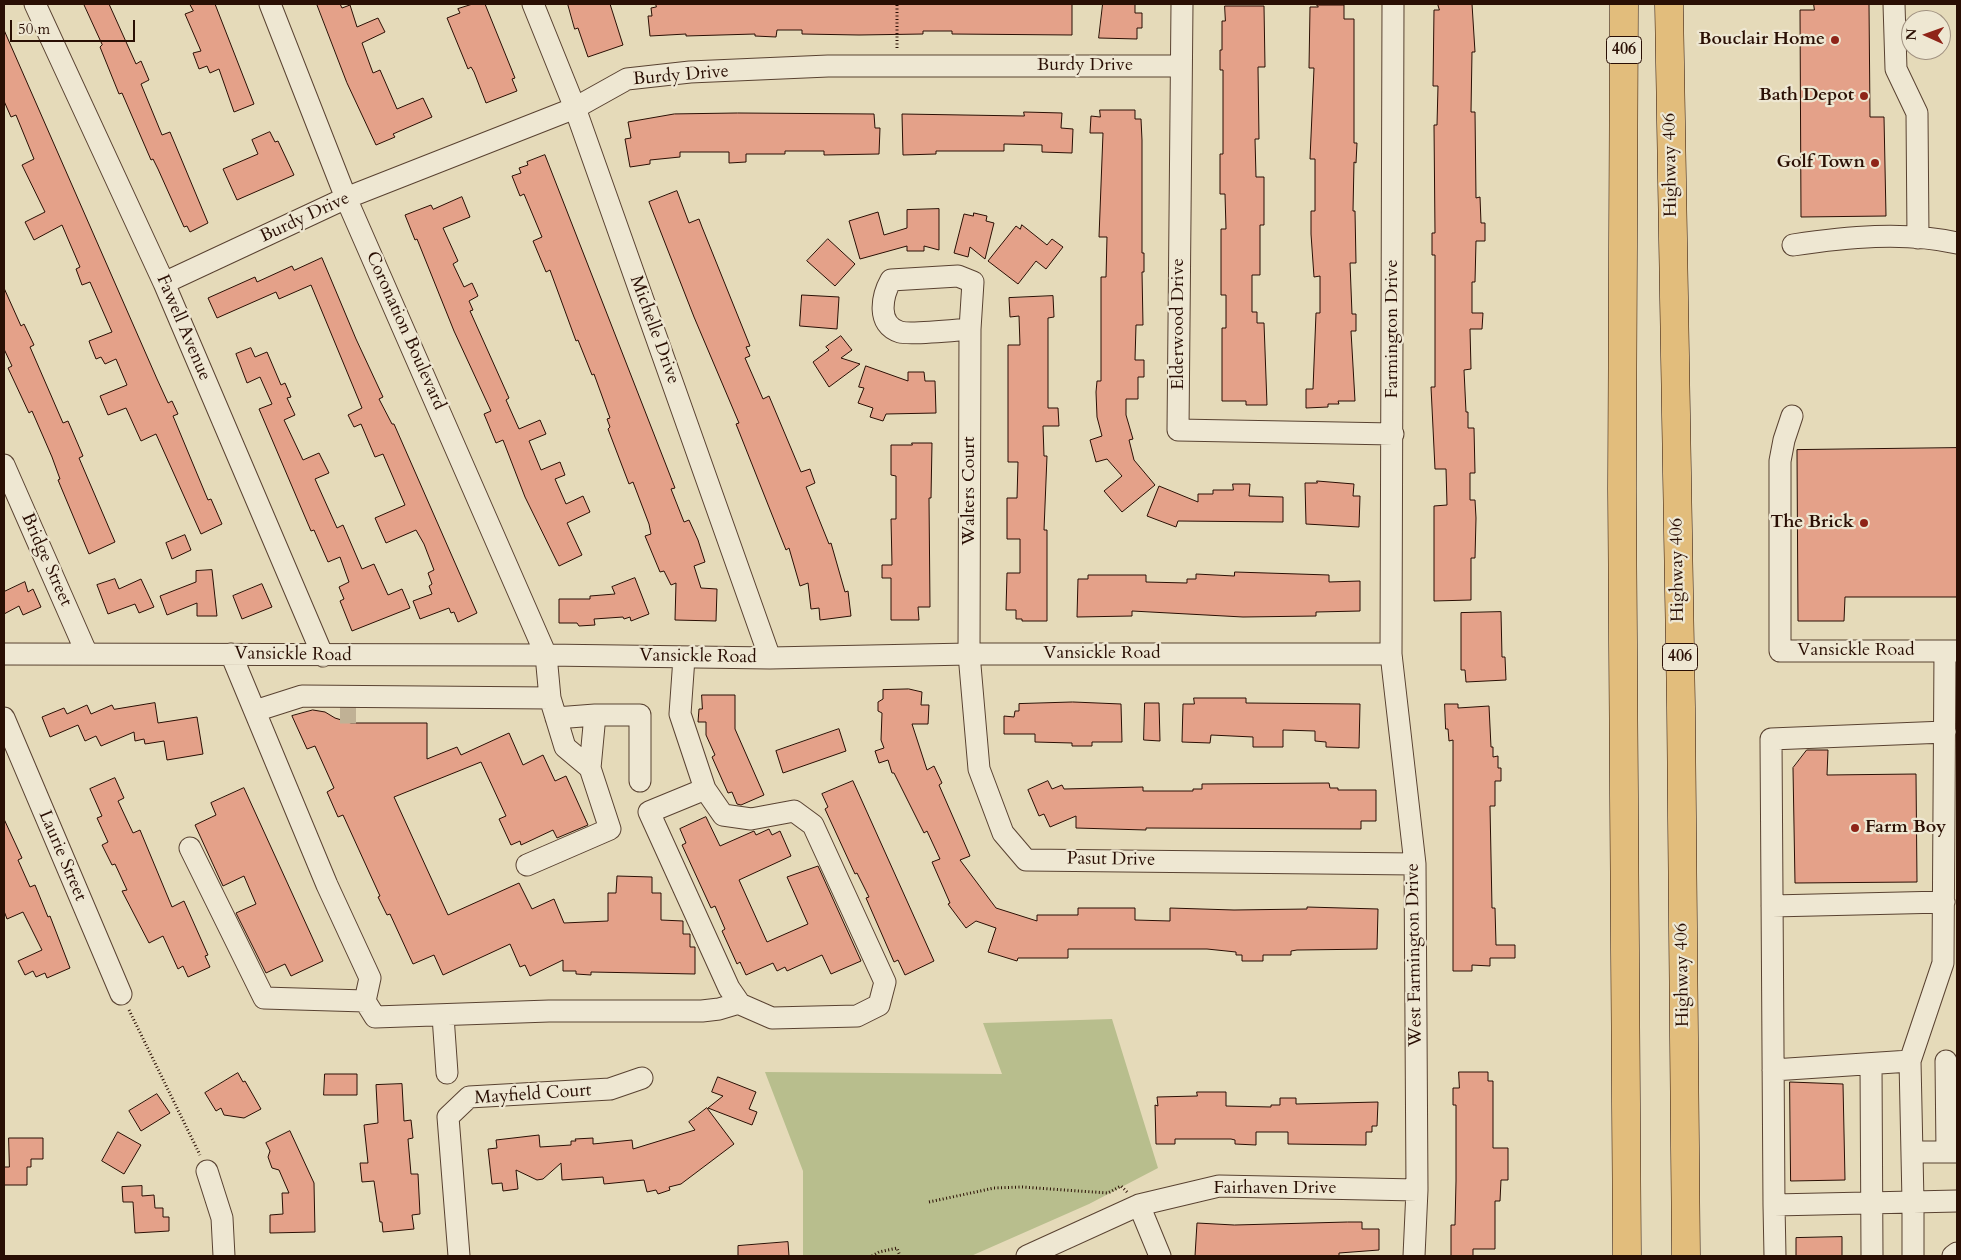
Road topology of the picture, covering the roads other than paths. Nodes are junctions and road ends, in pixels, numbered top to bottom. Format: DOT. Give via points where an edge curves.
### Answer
graph roads {
  1 [pos="35,4"];
  2 [pos="270,4"];
  3 [pos="533,4"];
  4 [pos="1182,4"];
  5 [pos="1394,4"];
  6 [pos="1624,4"];
  7 [pos="1669,4"];
  8 [pos="1894,4"];
  9 [pos="1181,66"];
  10 [pos="575,108"];
  11 [pos="346,198"];
  12 [pos="1918,238"];
  13 [pos="1957,243"];
  14 [pos="1793,244"];
  15 [pos="164,283"];
  16 [pos="970,330"];
  17 [pos="1792,416"];
  18 [pos="1393,434"];
  19 [pos="4,465"];
  20 [pos="1951,651"];
  21 [pos="4,654"];
  22 [pos="88,654"];
  23 [pos="231,654"];
  24 [pos="969,654"];
  25 [pos="1391,654"];
  26 [pos="546,655"];
  27 [pos="323,656"];
  28 [pos="684,658"];
  29 [pos="770,658"];
  30 [pos="321,696"];
  31 [pos="371,698"];
  32 [pos="552,708"];
  33 [pos="255,711"];
  34 [pos="595,715"];
  35 [pos="4,718"];
  36 [pos="1944,732"];
  37 [pos="590,768"];
  38 [pos="1951,773"];
  39 [pos="640,781"];
  40 [pos="705,789"];
  41 [pos="190,848"];
  42 [pos="1414,864"];
  43 [pos="527,865"];
  44 [pos="1951,868"];
  45 [pos="1944,902"];
  46 [pos="1772,906"];
  47 [pos="121,994"];
  48 [pos="365,1000"];
  49 [pos="739,1003"];
  50 [pos="443,1016"];
  51 [pos="1910,1061"];
  52 [pos="1946,1061"];
  53 [pos="1871,1064"];
  54 [pos="1773,1070"];
  55 [pos="447,1073"];
  56 [pos="642,1078"];
  57 [pos="1912,1152"];
  58 [pos="1952,1152"];
  59 [pos="207,1171"];
  60 [pos="1416,1190"];
  61 [pos="1957,1201"];
  62 [pos="1912,1202"];
  63 [pos="1872,1203"];
  64 [pos="1139,1205"];
  65 [pos="1774,1206"];
  66 [pos="1957,1253"];
  67 [pos="224,1256"];
  68 [pos="459,1256"];
  69 [pos="1027,1256"];
  70 [pos="1160,1256"];
  71 [pos="1414,1256"];
  72 [pos="1627,1256"];
  73 [pos="1686,1256"];
  74 [pos="1775,1256"];
  75 [pos="1872,1256"];
  76 [pos="1913,1256"];
  77 [pos="1953,1256"];
  1 -- 15 [label="street, Fawell Avenue"];
  2 -- 11 [label="street, Coronation Boulevard"];
  3 -- 10 [label="street, Michelle Drive"];
  4 -- 9 [label="street, Elderwood Drive"];
  5 -- 18 [label="street, Farmington Drive"];
  6 -- 72 [label="highway, 406" via="1622,488"];
  7 -- 73 [label="highway, Highway 406 / 406" via="1681,697"];
  8 -- 12 [label="street" via="1896,69 1917,113"];
  9 -- 10 [label="street, Burdy Drive" via="828,66 690,72 627,80"];
  9 -- 18 [label="street, Elderwood Drive" via="1178,430"];
  10 -- 11 [label="street, Burdy Drive"];
  10 -- 29 [label="street, Michelle Drive"];
  11 -- 15 [label="street, Burdy Drive"];
  11 -- 26 [label="street, Coronation Boulevard"];
  12 -- 13 [label="street"];
  12 -- 14 [label="street" via="1835,239"];
  15 -- 27 [label="street, Fawell Avenue"];
  16 -- 24 [label="street, Walters Court"];
  17 -- 20 [label="street, Vansickle Road" via="1780,461 1780,651"];
  18 -- 25 [label="street, Farmington Drive"];
  19 -- 22 [label="street, Bridge Street"];
  20 -- 36 [label="street"];
  21 -- 22 [label="street, Vansickle Road"];
  22 -- 23 [label="street, Vansickle Road"];
  23 -- 27 [label="street, Vansickle Road"];
  23 -- 33 [label="street"];
  24 -- 25 [label="street, Vansickle Road"];
  24 -- 29 [label="street, Vansickle Road"];
  24 -- 42 [label="street, Pasut Drive" via="979,769 1003,833 1026,860"];
  25 -- 42 [label="street, West Farmington Drive"];
  26 -- 27 [label="street, Vansickle Road"];
  26 -- 28 [label="street, Vansickle Road"];
  26 -- 32 [label="street, Coronation Boulevard"];
  28 -- 29 [label="street, Vansickle Road"];
  28 -- 40 [label="street" via="680,714"];
  30 -- 31 [label="street"];
  30 -- 31 [label="street" via="348,713"];
  30 -- 33 [label="street" via="302,696"];
  31 -- 32 [label="street"];
  32 -- 34 [label="street"];
  32 -- 37 [label="street, Coronation Boulevard" via="564,747"];
  33 -- 48 [label="street" via="327,885 370,978"];
  34 -- 37 [label="street"];
  34 -- 39 [label="street" via="640,714"];
  35 -- 47 [label="street, Laurie Street"];
  36 -- 38 [label="street"];
  36 -- 46 [label="street" via="1771,739"];
  37 -- 43 [label="street" via="610,829"];
  38 -- 44 [label="street"];
  40 -- 49 [label="street" via="649,812 728,988"];
  40 -- 49 [label="street" via="723,815 751,819 794,812 813,825 885,982 879,1005 858,1016 772,1018"];
  41 -- 48 [label="street" via="264,998"];
  42 -- 60 [label="street, West Farmington Drive"];
  44 -- 45 [label="street"];
  45 -- 46 [label="street"];
  45 -- 51 [label="street" via="1943,963"];
  46 -- 54 [label="street"];
  48 -- 50 [label="street" via="375,1017"];
  49 -- 50 [label="street" via="702,1011"];
  50 -- 55 [label="street"];
  51 -- 53 [label="street"];
  51 -- 57 [label="street"];
  52 -- 58 [label="street"];
  53 -- 54 [label="street"];
  53 -- 63 [label="street"];
  54 -- 65 [label="street"];
  56 -- 68 [label="street, Mayfield Court" via="610,1089 469,1097 448,1117"];
  57 -- 58 [label="street"];
  57 -- 62 [label="street"];
  59 -- 67 [label="street" via="222,1218"];
  60 -- 64 [label="street, Fairhaven Drive" via="1219,1186"];
  60 -- 71 [label="street, West Farmington Drive"];
  61 -- 62 [label="street"];
  62 -- 63 [label="street"];
  62 -- 76 [label="street"];
  63 -- 65 [label="street"];
  63 -- 75 [label="street"];
  64 -- 69 [label="street, Fairhaven Drive"];
  64 -- 70 [label="street"];
  65 -- 74 [label="street"];
  66 -- 77 [label="street"];
}
